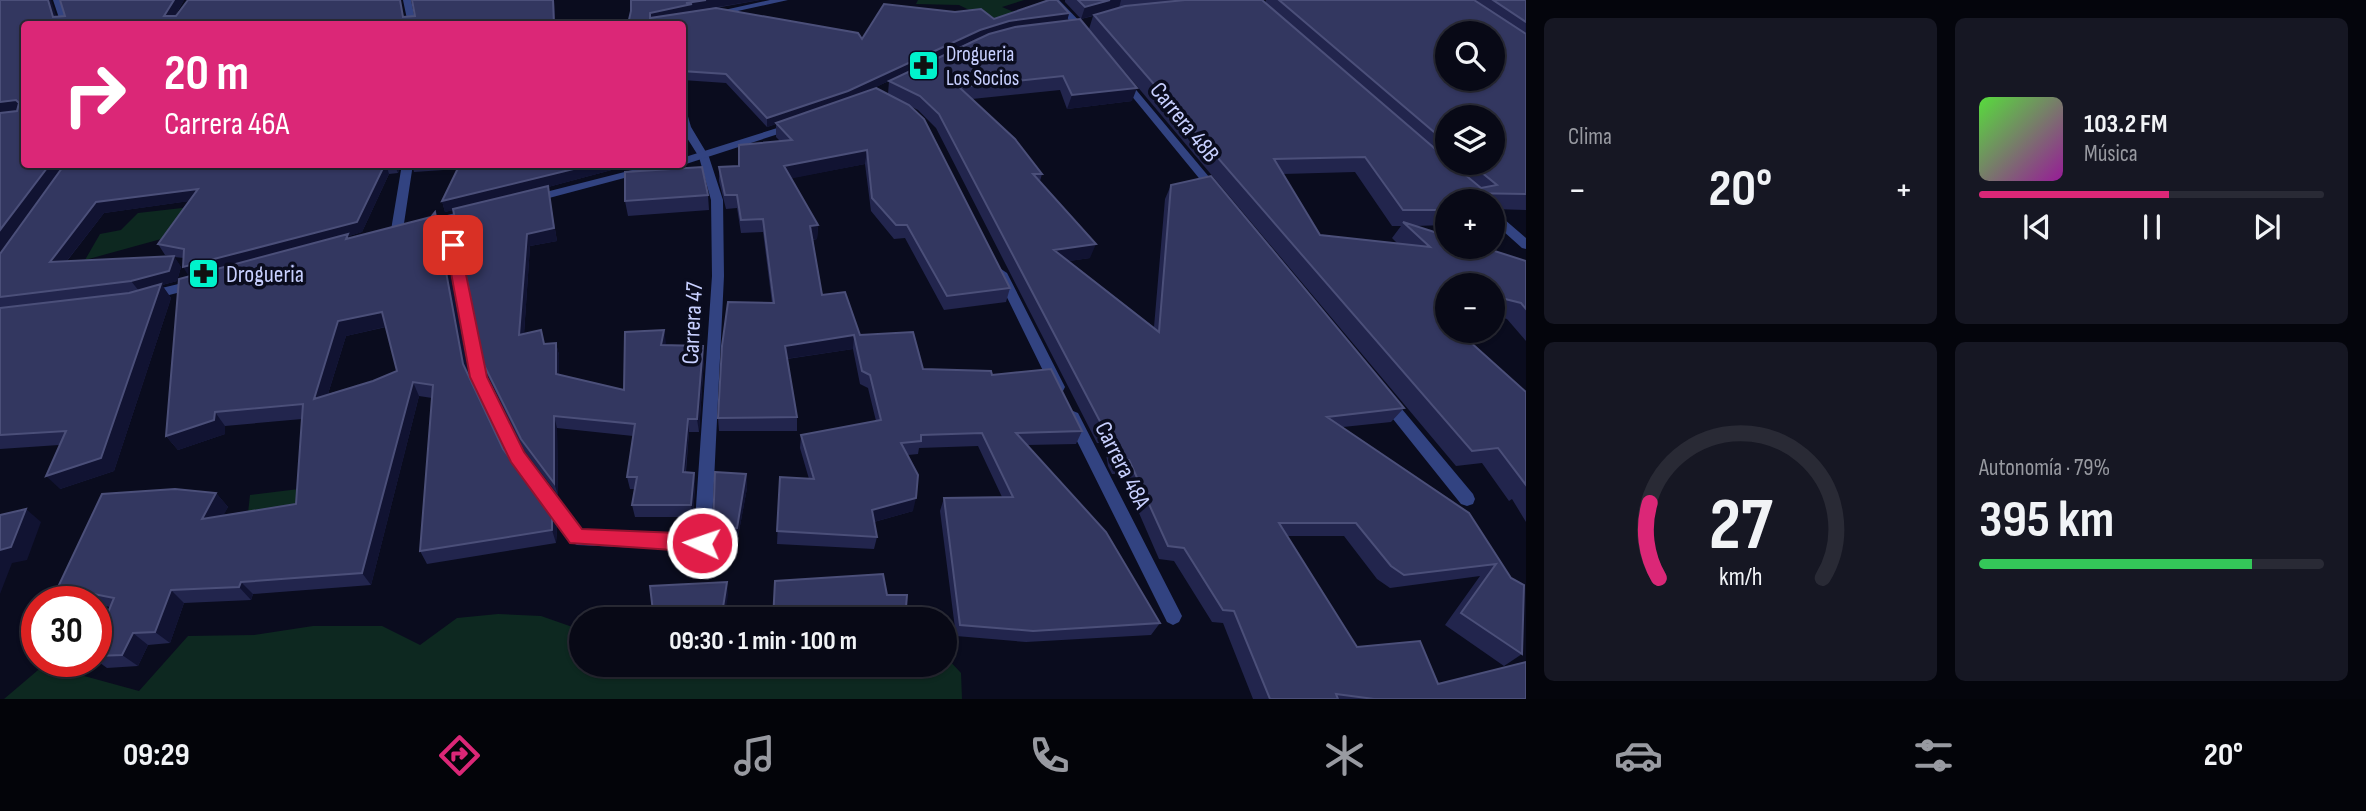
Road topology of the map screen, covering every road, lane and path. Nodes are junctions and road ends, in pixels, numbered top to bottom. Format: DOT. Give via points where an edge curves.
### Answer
graph roads {
  1 [pos="57,0"];
  2 [pos="407,0"];
  3 [pos="784,0"];
  4 [pos="1054,0"];
  5 [pos="702,16"];
  6 [pos="64,21"];
  7 [pos="411,21"];
  8 [pos="1097,47"];
  9 [pos="1114,69"];
  10 [pos="803,122"];
  11 [pos="686,127"];
  12 [pos="704,157"];
  13 [pos="686,161"];
  14 [pos="407,168"];
  15 [pos="656,168"];
  16 [pos="1220,198"];
  17 [pos="527,200"];
  18 [pos="487,209"];
  19 [pos="447,219"];
  20 [pos="1505,227"];
  21 [pos="1526,245"];
  22 [pos="996,262"];
  23 [pos="203,281"];
  24 [pos="139,299"];
  25 [pos="1379,391"];
  26 [pos="1467,499"];
  27 [pos="1173,616"];
  1 -- 6 [label="street"];
  2 -- 7 [label="street"];
  3 -- 5 [label="street"];
  4 -- 8 [label="street"];
  9 -- 16 [label="street, Carrera 48B"];
  10 -- 12 [label="street"];
  11 -- 12 [label="street, Carrera 47"];
  12 -- 13 [label="street"];
  12 -- 19 [label="street, Carrera 47" via="717,200 718,275 702,543 577,537 517,457 478,377"];
  14 -- 19 [label="street" via="390,232"];
  15 -- 17 [label="street"];
  18 -- 19 [label="street"];
  20 -- 21 [label="street"];
  22 -- 27 [label="street, Carrera 48A"];
  23 -- 24 [label="street"];
  25 -- 26 [label="street"];
}
